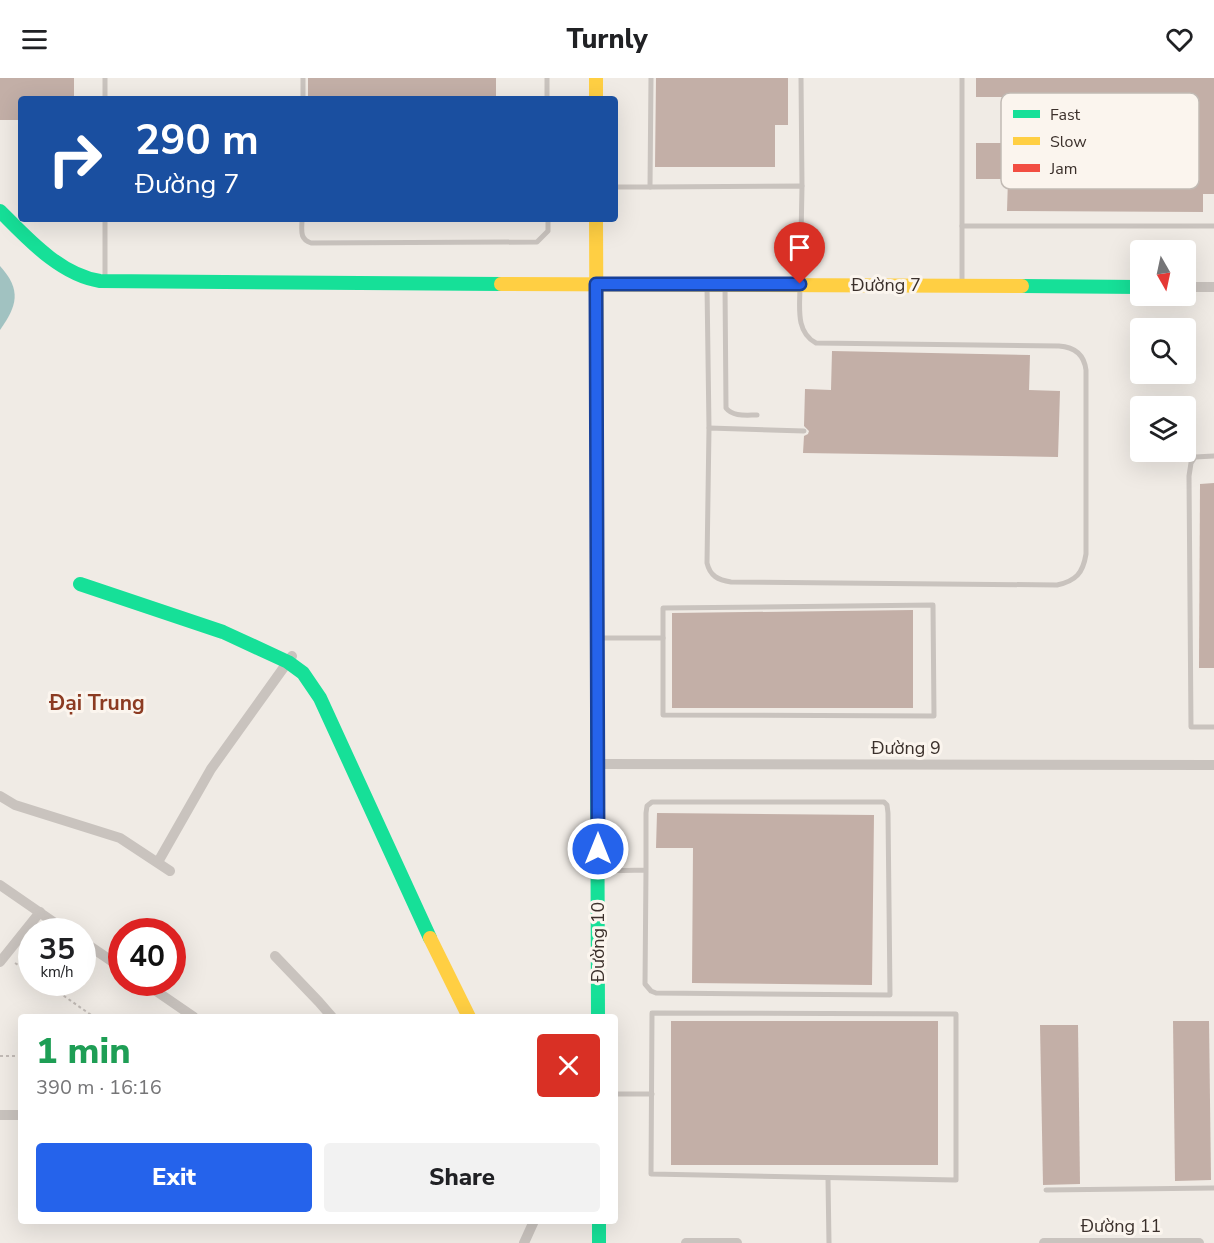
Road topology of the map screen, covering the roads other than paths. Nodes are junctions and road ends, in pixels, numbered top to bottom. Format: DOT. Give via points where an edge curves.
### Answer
graph roads {
  1 [pos="105,78"];
  2 [pos="303,78"];
  3 [pos="548,78"];
  4 [pos="596,78"];
  5 [pos="651,78"];
  6 [pos="801,78"];
  7 [pos="962,78"];
  8 [pos="105,96"];
  9 [pos="303,96"];
  10 [pos="547,96"];
  11 [pos="596,96"];
  12 [pos="802,186"];
  13 [pos="618,187"];
  14 [pos="651,187"];
  15 [pos="0,211"];
  16 [pos="105,222"];
  17 [pos="302,222"];
  18 [pos="548,222"];
  19 [pos="596,222"];
  20 [pos="962,226"];
  21 [pos="1214,226"];
  22 [pos="801,238"];
  23 [pos="105,281"];
  24 [pos="596,284"];
  25 [pos="800,284"];
  26 [pos="707,285"];
  27 [pos="725,285"];
  28 [pos="962,285"];
  29 [pos="1130,287"];
  30 [pos="1196,287"];
  31 [pos="1214,287"];
  32 [pos="757,415"];
  33 [pos="709,428"];
  34 [pos="804,431"];
  35 [pos="1214,456"];
  36 [pos="80,584"];
  37 [pos="598,638"];
  38 [pos="663,638"];
  39 [pos="290,659"];
  40 [pos="1214,727"];
  41 [pos="599,764"];
  42 [pos="1214,765"];
  43 [pos="0,796"];
  44 [pos="158,862"];
  45 [pos="646,870"];
  46 [pos="170,871"];
  47 [pos="598,871"];
  48 [pos="0,885"];
  49 [pos="40,912"];
  50 [pos="48,918"];
  51 [pos="274,956"];
  52 [pos="0,962"];
  53 [pos="163,996"];
  54 [pos="190,1014"];
  55 [pos="329,1014"];
  56 [pos="468,1014"];
  57 [pos="598,1014"];
  58 [pos="618,1094"];
  59 [pos="652,1094"];
  60 [pos="0,1115"];
  61 [pos="18,1115"];
  62 [pos="828,1179"];
  63 [pos="1214,1188"];
  64 [pos="1046,1190"];
  65 [pos="533,1224"];
  66 [pos="599,1224"];
  67 [pos="524,1243"];
  68 [pos="599,1243"];
  69 [pos="686,1243"];
  70 [pos="737,1243"];
  71 [pos="828,1243"];
  72 [pos="1044,1243"];
  73 [pos="1174,1243"];
  74 [pos="1198,1243"];
  1 -- 8 [label="lane"];
  2 -- 9 [label="lane"];
  3 -- 10 [label="lane"];
  4 -- 11 [label="street"];
  5 -- 14 [label="lane"];
  6 -- 12 [label="lane"];
  7 -- 20 [label="lane"];
  12 -- 14 [label="lane"];
  12 -- 22 [label="lane"];
  13 -- 14 [label="lane"];
  15 -- 23 [label="street, Đường 7" via="43,251 73,271 91,280"];
  16 -- 23 [label="lane"];
  17 -- 18 [label="lane" via="302,237 311,243 406,243 537,242 548,231"];
  19 -- 24 [label="street, Đường 10"];
  20 -- 21 [label="lane"];
  20 -- 28 [label="lane"];
  23 -- 24 [label="street, Đường 7"];
  24 -- 26 [label="street, Đường 7"];
  24 -- 37 [label="street, Đường 10"];
  25 -- 27 [label="street, Đường 7"];
  25 -- 28 [label="street, Đường 7"];
  25 -- 33 [label="lane" via="800,326 816,343 1059,346 1078,352 1085,360 1086,370 1086,554 1082,573 1057,585 721,580 707,563"];
  26 -- 27 [label="street, Đường 7"];
  26 -- 33 [label="lane"];
  27 -- 32 [label="lane" via="726,408 736,415"];
  28 -- 29 [label="street, Đường 7"];
  30 -- 31 [label="street"];
  33 -- 34 [label="lane"];
  35 -- 40 [label="lane" via="1195,457 1189,476 1191,727"];
  36 -- 39 [label="street"];
  37 -- 38 [label="lane"];
  37 -- 41 [label="street, Đường 10"];
  38 -- 38 [label="lane" via="663,715 934,716 933,606 663,608"];
  39 -- 44 [label="street" via="211,769"];
  39 -- 56 [label="street" via="320,698"];
  41 -- 42 [label="street, Đường 9"];
  41 -- 47 [label="street, Đường 10"];
  43 -- 44 [label="street" via="15,805 120,838"];
  44 -- 46 [label="street"];
  45 -- 45 [label="lane" via="646,813 652,802 884,802 888,813 890,995 651,991 645,984"];
  45 -- 47 [label="lane"];
  47 -- 57 [label="street, Đường 10"];
  48 -- 49 [label="street"];
  49 -- 50 [label="street"];
  49 -- 52 [label="street"];
  51 -- 55 [label="street"];
  53 -- 54 [label="street"];
  58 -- 59 [label="lane"];
  59 -- 62 [label="lane" via="651,1174"];
  59 -- 62 [label="lane" via="652,1013 956,1014 956,1180"];
  60 -- 61 [label="street"];
  62 -- 71 [label="lane"];
  63 -- 64 [label="lane"];
  65 -- 67 [label="street"];
  66 -- 68 [label="street"];
  69 -- 70 [label="street"];
  72 -- 73 [label="street, Đường 11"];
  73 -- 74 [label="street, Đường 11"];
}
